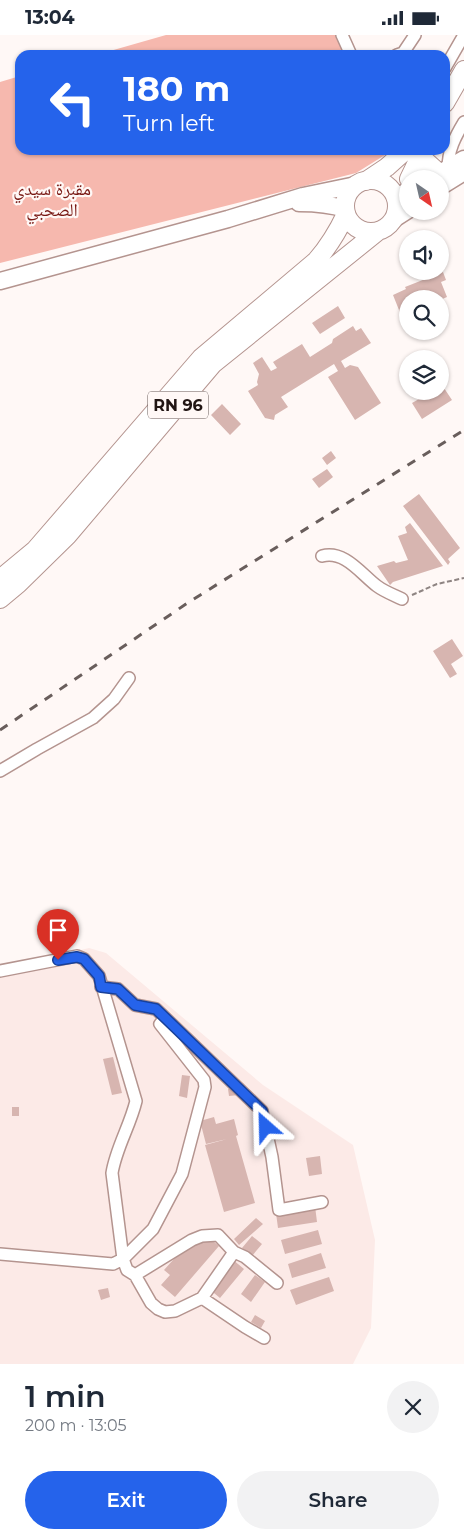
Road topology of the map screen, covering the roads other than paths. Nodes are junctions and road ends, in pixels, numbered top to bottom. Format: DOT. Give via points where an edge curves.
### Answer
graph roads {
  1 [pos="342,35"];
  2 [pos="415,35"];
  3 [pos="464,35"];
  4 [pos="349,50"];
  5 [pos="405,50"];
  6 [pos="450,59"];
  7 [pos="464,70"];
  8 [pos="450,94"];
  9 [pos="464,122"];
  10 [pos="450,152"];
  11 [pos="405,155"];
  12 [pos="408,155"];
  13 [pos="411,155"];
  14 [pos="449,155"];
  15 [pos="464,159"];
  16 [pos="406,170"];
  17 [pos="435,170"];
  18 [pos="446,170"];
  19 [pos="449,172"];
  20 [pos="361,183"];
  21 [pos="399,194"];
  22 [pos="277,204"];
  23 [pos="399,206"];
  24 [pos="346,212"];
  25 [pos="377,232"];
  26 [pos="0,281"];
  27 [pos="322,557"];
  28 [pos="0,579"];
  29 [pos="0,599"];
  30 [pos="402,599"];
  31 [pos="129,678"];
  32 [pos="0,771"];
  33 [pos="0,971"];
  34 [pos="101,987"];
  35 [pos="165,1018"];
  36 [pos="322,1202"];
  37 [pos="234,1252"];
  38 [pos="0,1254"];
  39 [pos="123,1259"];
  40 [pos="135,1275"];
  41 [pos="277,1283"];
  42 [pos="202,1297"];
  43 [pos="264,1338"];
  1 -- 4 [label="street"];
  2 -- 5 [label="street"];
  3 -- 6 [label="street"];
  7 -- 8 [label="main road"];
  9 -- 10 [label="street"];
  11 -- 20 [label="main road"];
  12 -- 16 [label="main road"];
  13 -- 17 [label="main road"];
  14 -- 18 [label="street"];
  15 -- 19 [label="main road"];
  20 -- 21 [label="main road" via="375,180"];
  20 -- 22 [label="main road"];
  20 -- 24 [label="main road" via="347,196"];
  22 -- 24 [label="main road" via="315,203"];
  22 -- 26 [label="main road"];
  23 -- 25 [label="main road" via="390,225"];
  24 -- 25 [label="main road" via="355,227"];
  24 -- 28 [label="main road, RN 96" via="338,231 316,261 201,358 35,550"];
  25 -- 29 [label="main road, RN 96" via="213,364 68,535"];
  27 -- 30 [label="street" via="338,555 379,588"];
  31 -- 32 [label="street" via="114,699 93,718"];
  33 -- 34 [label="street" via="77,957 84,959 99,976"];
  34 -- 35 [label="street" via="118,989 135,1005 156,1009"];
  34 -- 39 [label="street" via="136,1101 112,1173"];
  35 -- 36 [label="street" via="262,1111 272,1157 278,1210"];
  35 -- 39 [label="street" via="160,1024 204,1080 205,1087 182,1174 153,1229"];
  37 -- 40 [label="street" via="218,1235 202,1236"];
  37 -- 41 [label="street"];
  37 -- 42 [label="street"];
  38 -- 39 [label="street" via="113,1264"];
  39 -- 40 [label="street" via="128,1270"];
  40 -- 42 [label="street" via="151,1303 165,1312"];
  42 -- 43 [label="street"];
}
